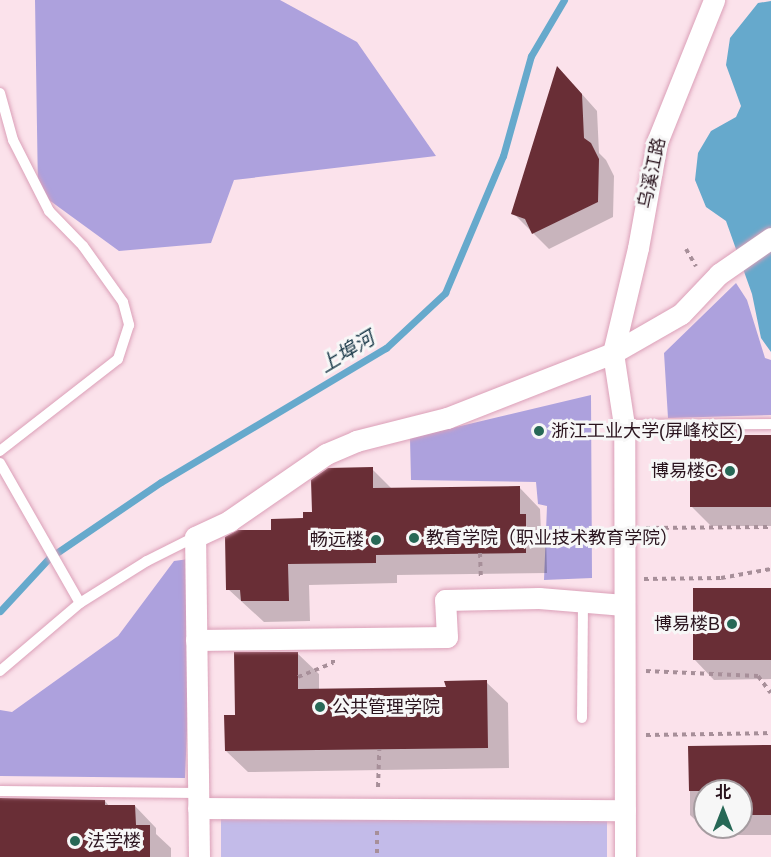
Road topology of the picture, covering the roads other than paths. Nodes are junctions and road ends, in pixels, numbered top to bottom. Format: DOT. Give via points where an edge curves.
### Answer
graph roads {
  1 [pos="714,0"];
  2 [pos="0,93"];
  3 [pos="771,238"];
  4 [pos="613,353"];
  5 [pos="771,424"];
  6 [pos="624,425"];
  7 [pos="0,451"];
  8 [pos="0,463"];
  9 [pos="195,537"];
  10 [pos="583,602"];
  11 [pos="80,603"];
  12 [pos="624,605"];
  13 [pos="196,639"];
  14 [pos="0,671"];
  15 [pos="582,718"];
  16 [pos="0,791"];
  17 [pos="198,800"];
  18 [pos="625,810"];
  19 [pos="199,857"];
  20 [pos="625,857"];
  1 -- 4 [label="street, 乌溪江路" via="657,142 638,248"];
  2 -- 7 [label="lane" via="13,140 49,211 83,246 123,302 129,326 118,359"];
  3 -- 4 [label="street" via="719,274 681,314"];
  4 -- 6 [label="street"];
  4 -- 9 [label="street" via="447,418 346,445 326,454 229,521"];
  5 -- 6 [label="lane"];
  6 -- 12 [label="street"];
  8 -- 11 [label="lane"];
  9 -- 11 [label="lane" via="147,561"];
  9 -- 13 [label="street"];
  10 -- 12 [label="street"];
  10 -- 13 [label="street" via="540,598 445,600 447,637"];
  10 -- 15 [label="lane"];
  11 -- 14 [label="lane"];
  12 -- 18 [label="street"];
  13 -- 17 [label="street"];
  16 -- 17 [label="lane"];
  17 -- 18 [label="street" via="377,809"];
  17 -- 19 [label="street"];
  18 -- 20 [label="street"];
}
